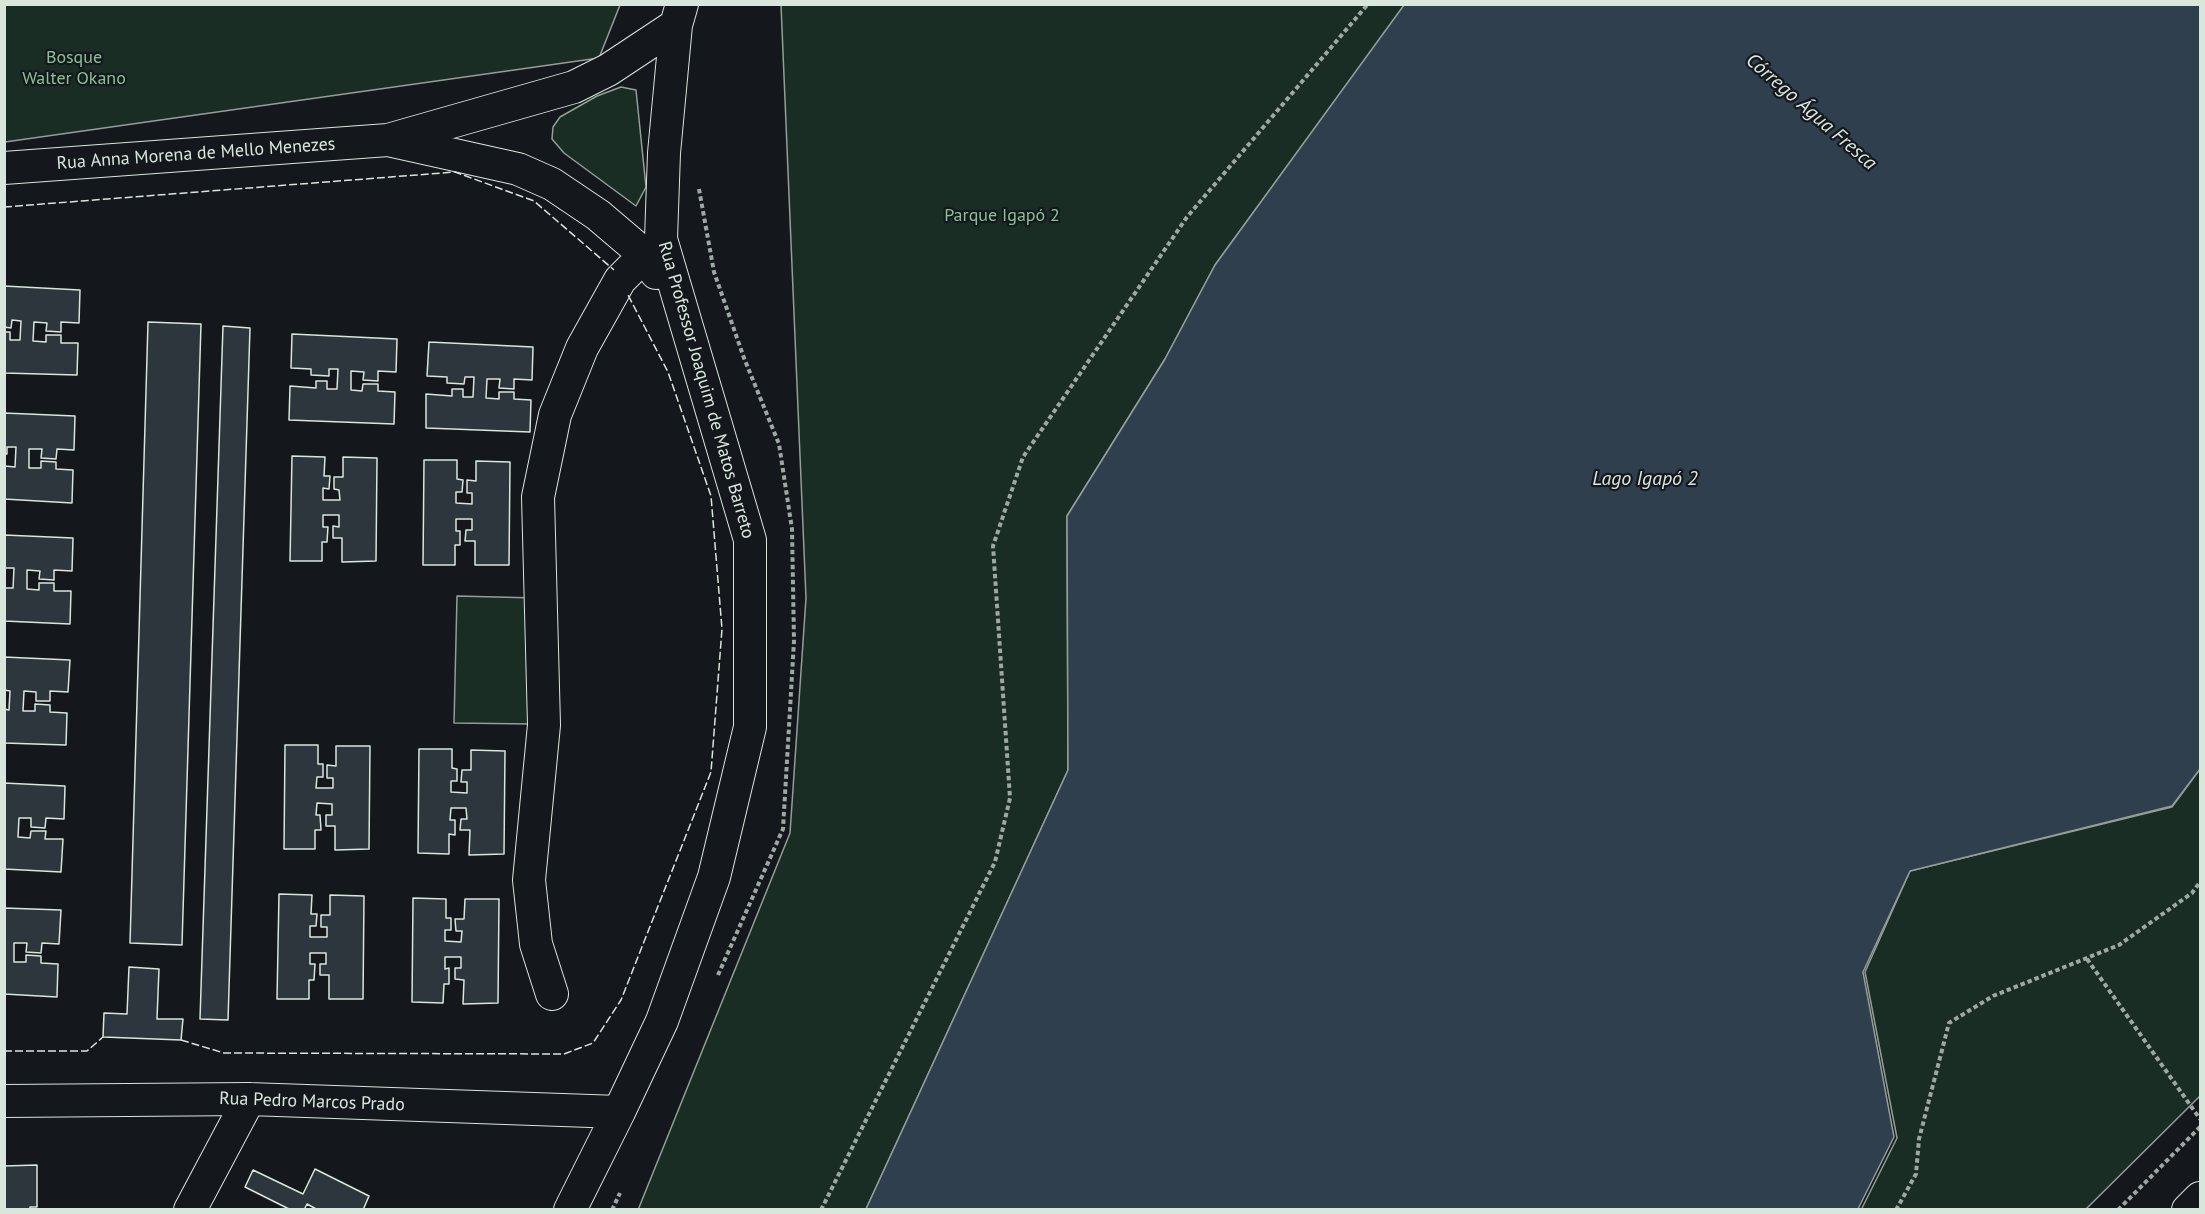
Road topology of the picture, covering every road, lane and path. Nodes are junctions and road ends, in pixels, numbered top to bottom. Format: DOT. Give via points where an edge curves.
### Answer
graph roads {
  1 [pos="1368,4"];
  2 [pos="679,15"];
  3 [pos="388,140"];
  4 [pos="4,168"];
  5 [pos="645,255"];
  6 [pos="685,319"];
  7 [pos="2200,882"];
  8 [pos="2087,959"];
  9 [pos="552,994"];
  10 [pos="249,1099"];
  11 [pos="4,1101"];
  12 [pos="619,1112"];
  13 [pos="2200,1119"];
  14 [pos="2200,1127"];
  15 [pos="2200,1198"];
  16 [pos="190,1209"];
  17 [pos="570,1209"];
  18 [pos="821,1209"];
  19 [pos="1896,1209"];
  20 [pos="2118,1209"];
  21 [pos="2188,1209"];
  1 -- 18 [label="path" via="1187,217 1023,457 993,546 1010,798 995,862"];
  2 -- 3 [label="street" via="608,70 574,87"];
  2 -- 6 [label="street, Rua Professor Joaquim de Matos Barreto" via="664,153 661,239"];
  3 -- 4 [label="street, Rua Anna Morena de Mello Menezes"];
  3 -- 5 [label="street" via="519,169 552,183"];
  5 -- 6 [label="street"];
  5 -- 9 [label="street" via="620,280 582,348 555,415 538,496 544,725 529,880 536,944"];
  6 -- 12 [label="street, Rua Professor Joaquim de Matos Barreto" via="750,540 750,727 714,877 662,1021"];
  7 -- 8 [label="path" via="2192,893 2119,945"];
  8 -- 13 [label="path"];
  8 -- 19 [label="path" via="1994,996 1949,1023 1919,1139 1916,1174"];
  10 -- 11 [label="street, Rua Pedro Marcos Prado"];
  10 -- 12 [label="street, Rua Pedro Marcos Prado"];
  10 -- 16 [label="street"];
  12 -- 17 [label="street, Rua Professor Joaquim de Matos Barreto"];
  14 -- 20 [label="path"];
  15 -- 21 [label="street"];
}
